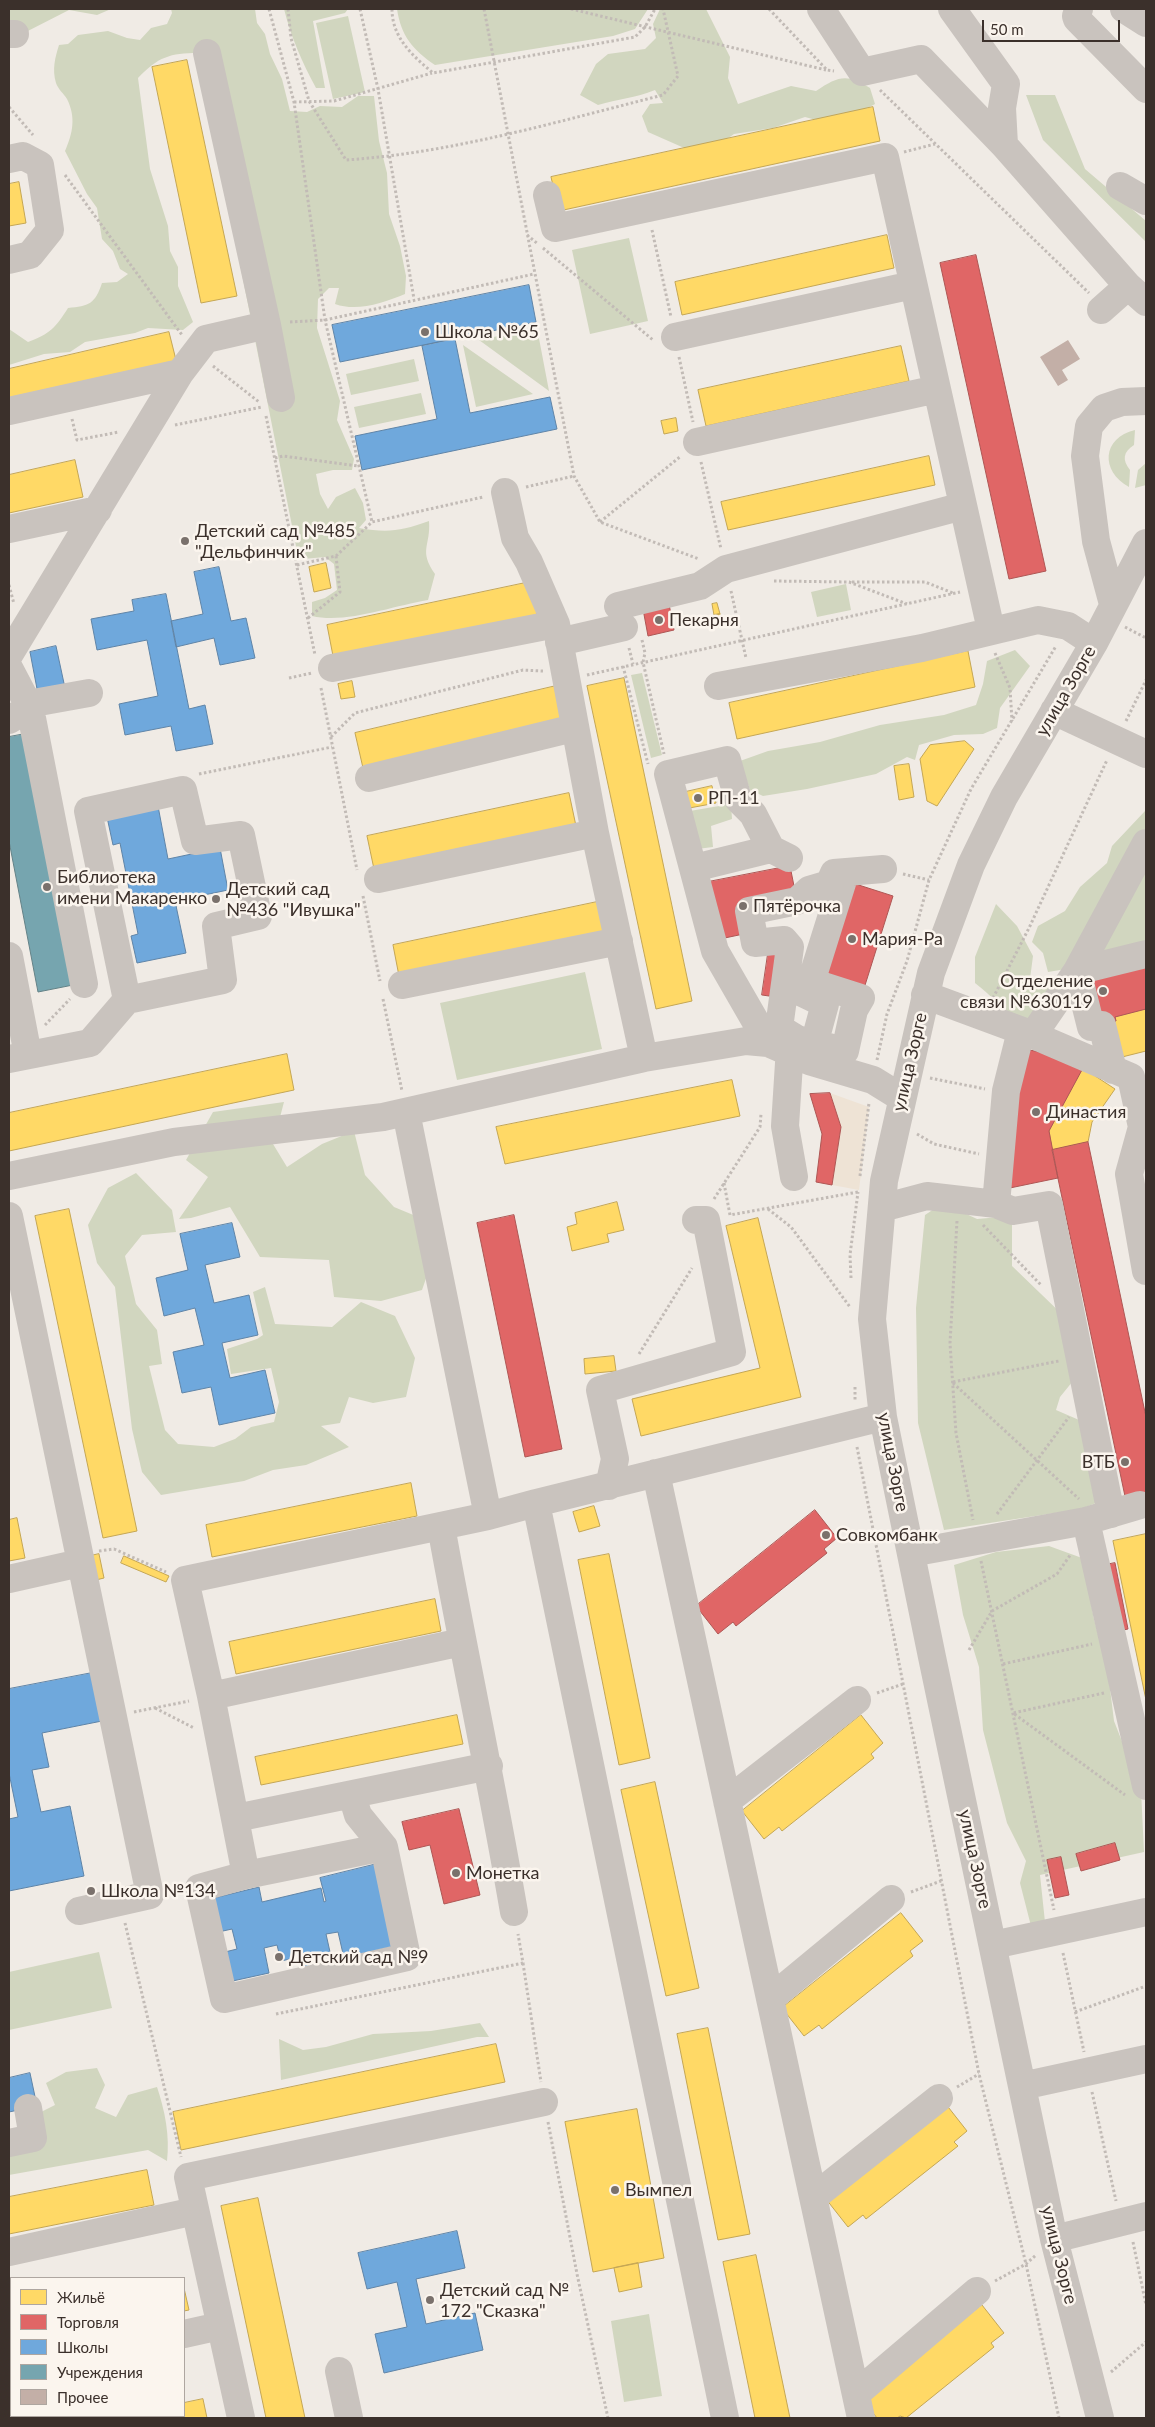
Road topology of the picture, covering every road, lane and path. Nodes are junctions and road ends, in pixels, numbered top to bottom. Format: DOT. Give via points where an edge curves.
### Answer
graph roads {
  1 [pos="269,9"];
  2 [pos="288,9"];
  3 [pos="360,9"];
  4 [pos="392,9"];
  5 [pos="484,9"];
  6 [pos="572,9"];
  7 [pos="655,9"];
  8 [pos="663,9"];
  9 [pos="769,9"];
  10 [pos="821,9"];
  11 [pos="952,9"];
  12 [pos="1079,9"];
  13 [pos="1124,9"];
  14 [pos="1146,23"];
  15 [pos="645,27"];
  16 [pos="669,33"];
  17 [pos="207,53"];
  18 [pos="494,62"];
  19 [pos="827,70"];
  20 [pos="862,72"];
  21 [pos="433,73"];
  22 [pos="378,89"];
  23 [pos="1146,89"];
  24 [pos="294,102"];
  25 [pos="309,102"];
  26 [pos="9,107"];
  27 [pos="508,133"];
  28 [pos="37,139"];
  29 [pos="935,144"];
  30 [pos="1004,144"];
  31 [pos="390,157"];
  32 [pos="884,157"];
  33 [pos="9,159"];
  34 [pos="61,169"];
  35 [pos="1120,186"];
  36 [pos="547,194"];
  37 [pos="1146,201"];
  38 [pos="647,208"];
  39 [pos="527,235"];
  40 [pos="9,260"];
  41 [pos="534,274"];
  42 [pos="913,285"];
  43 [pos="1137,294"];
  44 [pos="414,299"];
  45 [pos="1102,309"];
  46 [pos="325,320"];
  47 [pos="266,325"];
  48 [pos="669,346"];
  49 [pos="188,363"];
  50 [pos="681,363"];
  51 [pos="937,390"];
  52 [pos="281,398"];
  53 [pos="1146,401"];
  54 [pos="9,410"];
  55 [pos="697,442"];
  56 [pos="275,458"];
  57 [pos="358,466"];
  58 [pos="505,492"];
  59 [pos="963,506"];
  60 [pos="98,510"];
  61 [pos="372,522"];
  62 [pos="600,522"];
  63 [pos="9,529"];
  64 [pos="1146,543"];
  65 [pos="336,556"];
  66 [pos="297,565"];
  67 [pos="726,569"];
  68 [pos="849,582"];
  69 [pos="982,588"];
  70 [pos="954,594"];
  71 [pos="1118,615"];
  72 [pos="308,618"];
  73 [pos="628,623"];
  74 [pos="1068,626"];
  75 [pos="991,630"];
  76 [pos="557,633"];
  77 [pos="1146,638"];
  78 [pos="742,639"];
  79 [pos="1094,643"];
  80 [pos="10,654"];
  81 [pos="643,662"];
  82 [pos="623,666"];
  83 [pos="323,670"];
  84 [pos="750,679"];
  85 [pos="566,680"];
  86 [pos="1146,680"];
  87 [pos="718,686"];
  88 [pos="89,693"];
  89 [pos="1054,711"];
  90 [pos="19,714"];
  91 [pos="1012,722"];
  92 [pos="574,728"];
  93 [pos="332,737"];
  94 [pos="1117,740"];
  95 [pos="1146,754"];
  96 [pos="668,774"];
  97 [pos="368,778"];
  98 [pos="595,833"];
  99 [pos="1146,843"];
  100 [pos="694,868"];
  101 [pos="883,870"];
  102 [pos="366,882"];
  103 [pos="830,884"];
  104 [pos="799,909"];
  105 [pos="754,937"];
  106 [pos="619,941"];
  107 [pos="715,951"];
  108 [pos="1146,954"];
  109 [pos="9,956"];
  110 [pos="1077,971"];
  111 [pos="84,984"];
  112 [pos="389,989"];
  113 [pos="925,995"];
  114 [pos="127,1000"];
  115 [pos="43,1026"];
  116 [pos="985,1026"];
  117 [pos="1027,1033"];
  118 [pos="796,1050"];
  119 [pos="18,1057"];
  120 [pos="644,1058"];
  121 [pos="1113,1070"];
  122 [pos="873,1080"];
  123 [pos="1006,1091"];
  124 [pos="902,1096"];
  125 [pos="762,1110"];
  126 [pos="406,1112"];
  127 [pos="1000,1158"];
  128 [pos="9,1176"];
  129 [pos="794,1177"];
  130 [pos="724,1183"];
  131 [pos="858,1192"];
  132 [pos="959,1193"];
  133 [pos="996,1204"];
  134 [pos="882,1208"];
  135 [pos="768,1209"];
  136 [pos="9,1216"];
  137 [pos="702,1218"];
  138 [pos="712,1253"];
  139 [pos="1146,1271"];
  140 [pos="851,1282"];
  141 [pos="1045,1289"];
  142 [pos="852,1300"];
  143 [pos="1080,1356"];
  144 [pos="637,1357"];
  145 [pos="953,1382"];
  146 [pos="855,1385"];
  147 [pos="1087,1393"];
  148 [pos="883,1417"];
  149 [pos="856,1422"];
  150 [pos="1037,1460"];
  151 [pos="656,1473"];
  152 [pos="609,1486"];
  153 [pos="536,1504"];
  154 [pos="1140,1505"];
  155 [pos="488,1516"];
  156 [pos="1098,1517"];
  157 [pos="441,1526"];
  158 [pos="977,1540"];
  159 [pos="911,1553"];
  160 [pos="79,1558"];
  161 [pos="9,1578"];
  162 [pos="185,1580"];
  163 [pos="992,1612"];
  164 [pos="1113,1639"];
  165 [pos="462,1642"];
  166 [pos="969,1650"];
  167 [pos="1003,1664"];
  168 [pos="903,1684"];
  169 [pos="1124,1688"];
  170 [pos="211,1696"];
  171 [pos="857,1700"];
  172 [pos="154,1708"];
  173 [pos="1013,1713"];
  174 [pos="114,1716"];
  175 [pos="221,1742"];
  176 [pos="489,1766"];
  177 [pos="1138,1793"];
  178 [pos="352,1795"];
  179 [pos="727,1801"];
  180 [pos="236,1818"];
  181 [pos="384,1847"];
  182 [pos="246,1876"];
  183 [pos="941,1881"];
  184 [pos="891,1899"];
  185 [pos="120,1902"];
  186 [pos="79,1910"];
  187 [pos="514,1912"];
  188 [pos="1146,1912"];
  189 [pos="1058,1931"];
  190 [pos="993,1945"];
  191 [pos="523,1963"];
  192 [pos="1146,1986"];
  193 [pos="770,1999"];
  194 [pos="1075,2012"];
  195 [pos="276,2014"];
  196 [pos="1146,2059"];
  197 [pos="1088,2071"];
  198 [pos="1022,2086"];
  199 [pos="939,2098"];
  200 [pos="544,2102"];
  201 [pos="28,2108"];
  202 [pos="9,2143"];
  203 [pos="188,2177"];
  204 [pos="814,2197"];
  205 [pos="1116,2202"];
  206 [pos="195,2211"];
  207 [pos="1139,2225"];
  208 [pos="1054,2239"];
  209 [pos="9,2252"];
  210 [pos="1026,2264"];
  211 [pos="978,2291"];
  212 [pos="1146,2305"];
  213 [pos="220,2326"];
  214 [pos="185,2334"];
  215 [pos="1146,2342"];
  216 [pos="339,2372"];
  217 [pos="1107,2376"];
  218 [pos="859,2406"];
  219 [pos="241,2418"];
  220 [pos="349,2418"];
  221 [pos="608,2418"];
  222 [pos="725,2418"];
  223 [pos="1059,2418"];
  224 [pos="1100,2418"];
  1 -- 24 [label="path"];
  2 -- 25 [label="path" via="291,38"];
  3 -- 22 [label="path"];
  4 -- 21 [label="path" via="395,30 410,53"];
  5 -- 18 [label="path"];
  6 -- 15 [label="path"];
  7 -- 15 [label="path"];
  8 -- 16 [label="path"];
  9 -- 19 [label="path"];
  10 -- 20 [label="street"];
  11 -- 30 [label="street" via="1006,84 1002,108"];
  12 -- 23 [label="street" via="1078,19"];
  13 -- 14 [label="street"];
  15 -- 16 [label="path"];
  15 -- 18 [label="path" via="634,37"];
  16 -- 19 [label="path"];
  16 -- 27 [label="path" via="678,76 663,95"];
  17 -- 47 [label="street"];
  18 -- 21 [label="path"];
  18 -- 27 [label="path"];
  19 -- 20 [label="path"];
  20 -- 29 [label="path"];
  20 -- 30 [label="street" via="920,59"];
  21 -- 22 [label="path"];
  22 -- 25 [label="path" via="334,101"];
  22 -- 31 [label="path"];
  24 -- 25 [label="path"];
  24 -- 46 [label="path"];
  25 -- 31 [label="path" via="346,160"];
  26 -- 28 [label="path"];
  27 -- 31 [label="path"];
  27 -- 39 [label="path"];
  29 -- 32 [label="path"];
  29 -- 45 [label="path"];
  30 -- 43 [label="street"];
  31 -- 44 [label="path"];
  32 -- 38 [label="street"];
  32 -- 42 [label="street"];
  33 -- 40 [label="street" via="23,156 40,165 50,230 30,255"];
  34 -- 49 [label="path"];
  35 -- 37 [label="street"];
  36 -- 38 [label="street" via="555,228"];
  38 -- 48 [label="path"];
  39 -- 41 [label="path"];
  39 -- 48 [label="path"];
  41 -- 44 [label="path"];
  41 -- 58 [label="path" via="574,476"];
  42 -- 48 [label="street"];
  42 -- 51 [label="street"];
  43 -- 45 [label="street"];
  44 -- 46 [label="path"];
  46 -- 47 [label="path"];
  46 -- 57 [label="path"];
  47 -- 49 [label="street" via="206,339"];
  47 -- 52 [label="street"];
  48 -- 50 [label="path"];
  48 -- 50 [label="path"];
  49 -- 54 [label="street"];
  49 -- 56 [label="path" via="265,407"];
  49 -- 60 [label="street"];
  50 -- 55 [label="path"];
  51 -- 55 [label="street"];
  51 -- 59 [label="street"];
  53 -- 71 [label="street" via="1122,402 1104,408 1088,426 1085,456 1096,541"];
  55 -- 62 [label="path"];
  55 -- 67 [label="path"];
  56 -- 57 [label="path" via="283,456"];
  56 -- 66 [label="path"];
  57 -- 61 [label="path"];
  58 -- 61 [label="path"];
  58 -- 76 [label="street" via="515,538 529,562"];
  59 -- 67 [label="street"];
  59 -- 69 [label="street"];
  60 -- 63 [label="street"];
  60 -- 80 [label="street"];
  61 -- 65 [label="path"];
  64 -- 71 [label="street, улица Зорге"];
  65 -- 66 [label="path"];
  65 -- 72 [label="path" via="340,592"];
  66 -- 72 [label="path"];
  67 -- 73 [label="street"];
  67 -- 78 [label="path"];
  68 -- 70 [label="path" via="925,582"];
  69 -- 70 [label="path"];
  69 -- 75 [label="street"];
  70 -- 78 [label="path"];
  71 -- 77 [label="path"];
  71 -- 79 [label="street, улица Зорге"];
  72 -- 83 [label="path"];
  73 -- 76 [label="street"];
  73 -- 81 [label="path" via="645,653"];
  74 -- 75 [label="street" via="1038,620"];
  74 -- 79 [label="street"];
  74 -- 91 [label="path"];
  75 -- 84 [label="street"];
  75 -- 91 [label="path" via="994,651 1010,688"];
  76 -- 83 [label="street"];
  76 -- 85 [label="street"];
  78 -- 81 [label="path"];
  78 -- 84 [label="path"];
  79 -- 89 [label="street, улица Зорге"];
  80 -- 90 [label="street"];
  81 -- 82 [label="path"];
  81 -- 96 [label="path"];
  82 -- 85 [label="path"];
  82 -- 96 [label="path" via="648,765"];
  83 -- 93 [label="path"];
  84 -- 87 [label="street"];
  85 -- 92 [label="street"];
  85 -- 93 [label="path" via="548,672 523,670 355,713"];
  86 -- 94 [label="path"];
  88 -- 90 [label="street" via="40,702"];
  89 -- 94 [label="street"];
  89 -- 113 [label="street, улица Зорге" via="1004,797 971,865"];
  90 -- 111 [label="street"];
  91 -- 122 [label="path" via="971,789 929,880 907,961 887,1014"];
  92 -- 97 [label="street"];
  92 -- 98 [label="street"];
  93 -- 102 [label="path"];
  94 -- 95 [label="street"];
  94 -- 116 [label="path"];
  96 -- 100 [label="street"];
  96 -- 100 [label="street" via="727,760 738,799 753,814 780,854"];
  98 -- 102 [label="street"];
  98 -- 106 [label="street"];
  99 -- 110 [label="street"];
  100 -- 107 [label="street"];
  101 -- 103 [label="street" via="834,873"];
  102 -- 112 [label="path"];
  103 -- 105 [label="street" via="809,890 797,901 749,911"];
  103 -- 118 [label="street" via="794,990 825,1004"];
  103 -- 118 [label="street" via="843,880 811,982 861,998 854,1010 845,1051"];
  104 -- 105 [label="street" via="787,929"];
  105 -- 107 [label="street"];
  105 -- 118 [label="street" via="755,943 784,940 790,947 779,1028 797,1039"];
  106 -- 112 [label="street"];
  106 -- 120 [label="street"];
  107 -- 118 [label="street"];
  108 -- 110 [label="street"];
  109 -- 119 [label="street"];
  110 -- 117 [label="street"];
  110 -- 121 [label="street" via="1091,1028 1102,1025"];
  111 -- 115 [label="path"];
  112 -- 126 [label="path"];
  113 -- 116 [label="street" via="956,1017"];
  113 -- 124 [label="street, улица Зорге"];
  114 -- 114 [label="street" via="88,811 183,790 195,841 241,835 258,916 216,926 223,980"];
  114 -- 119 [label="street" via="90,1043"];
  116 -- 117 [label="street"];
  117 -- 121 [label="street"];
  117 -- 123 [label="street"];
  118 -- 120 [label="street" via="746,1041"];
  118 -- 122 [label="street"];
  118 -- 129 [label="street" via="789,1063 785,1126"];
  120 -- 126 [label="street"];
  121 -- 139 [label="street" via="1131,1077 1142,1127 1128,1174"];
  122 -- 124 [label="street"];
  122 -- 131 [label="path"];
  123 -- 124 [label="path" via="976,1088"];
  123 -- 127 [label="street"];
  124 -- 127 [label="path" via="905,1127 934,1144"];
  124 -- 134 [label="street, улица Зорге" via="884,1181"];
  125 -- 130 [label="path" via="760,1127"];
  126 -- 128 [label="street" via="174,1142"];
  126 -- 155 [label="street"];
  127 -- 133 [label="street"];
  130 -- 135 [label="path" via="730,1215"];
  130 -- 137 [label="path"];
  131 -- 135 [label="path"];
  131 -- 140 [label="path" via="850,1255"];
  132 -- 133 [label="street"];
  132 -- 134 [label="street" via="928,1188"];
  132 -- 141 [label="path"];
  132 -- 145 [label="path" via="950,1343"];
  133 -- 143 [label="street" via="1012,1211 1049,1205"];
  134 -- 148 [label="street, улица Зорге" via="872,1319"];
  135 -- 142 [label="path" via="791,1227 852,1310"];
  136 -- 160 [label="street"];
  137 -- 138 [label="street"];
  138 -- 144 [label="path" via="694,1264"];
  138 -- 152 [label="street" via="732,1352 600,1390 615,1459"];
  143 -- 145 [label="path"];
  143 -- 147 [label="street"];
  145 -- 150 [label="path"];
  145 -- 158 [label="path" via="956,1433"];
  146 -- 149 [label="path"];
  147 -- 150 [label="path"];
  147 -- 156 [label="street"];
  148 -- 149 [label="street"];
  148 -- 159 [label="street, улица Зорге"];
  149 -- 151 [label="street"];
  149 -- 168 [label="path" via="858,1455"];
  150 -- 156 [label="path"];
  150 -- 158 [label="path"];
  151 -- 152 [label="street"];
  151 -- 179 [label="street"];
  152 -- 153 [label="street"];
  153 -- 155 [label="street"];
  153 -- 222 [label="street"];
  154 -- 156 [label="street"];
  155 -- 157 [label="street"];
  156 -- 158 [label="street"];
  156 -- 163 [label="path" via="1057,1574"];
  156 -- 164 [label="street"];
  157 -- 162 [label="street"];
  157 -- 165 [label="street"];
  158 -- 159 [label="street"];
  158 -- 163 [label="path"];
  159 -- 190 [label="street, улица Зорге"];
  160 -- 161 [label="street"];
  160 -- 162 [label="path" via="114,1549"];
  160 -- 174 [label="street"];
  162 -- 170 [label="street"];
  163 -- 166 [label="path"];
  163 -- 167 [label="path"];
  164 -- 167 [label="path"];
  164 -- 169 [label="street"];
  165 -- 170 [label="street"];
  165 -- 176 [label="street"];
  167 -- 173 [label="path"];
  168 -- 171 [label="path"];
  168 -- 183 [label="path"];
  169 -- 173 [label="path"];
  169 -- 177 [label="street"];
  170 -- 172 [label="path"];
  170 -- 175 [label="street"];
  171 -- 179 [label="street"];
  172 -- 174 [label="path"];
  172 -- 175 [label="path"];
  173 -- 177 [label="path"];
  173 -- 189 [label="path"];
  174 -- 185 [label="street" via="150,1895"];
  175 -- 180 [label="street"];
  176 -- 178 [label="street"];
  176 -- 187 [label="street"];
  178 -- 180 [label="street"];
  178 -- 181 [label="street" via="358,1814"];
  179 -- 193 [label="street"];
  180 -- 182 [label="street"];
  181 -- 182 [label="street"];
  181 -- 182 [label="street" via="407,1957 224,1999 199,1888"];
  183 -- 184 [label="path"];
  183 -- 210 [label="path" via="979,2074"];
  184 -- 193 [label="street"];
  185 -- 186 [label="street"];
  185 -- 203 [label="path" via="179,2152"];
  187 -- 191 [label="path"];
  188 -- 189 [label="street"];
  189 -- 190 [label="street"];
  189 -- 194 [label="path"];
  190 -- 198 [label="street, улица Зорге"];
  191 -- 195 [label="path"];
  191 -- 200 [label="path"];
  192 -- 194 [label="path"];
  193 -- 204 [label="street"];
  194 -- 197 [label="path"];
  196 -- 197 [label="street"];
  197 -- 198 [label="street"];
  197 -- 205 [label="path"];
  198 -- 208 [label="street, улица Зорге"];
  199 -- 204 [label="street"];
  200 -- 203 [label="street"];
  200 -- 221 [label="path"];
  201 -- 202 [label="street" via="33,2138"];
  203 -- 206 [label="street"];
  204 -- 218 [label="street"];
  206 -- 209 [label="street"];
  206 -- 213 [label="street"];
  207 -- 208 [label="street"];
  207 -- 212 [label="path"];
  208 -- 210 [label="path"];
  208 -- 224 [label="street, улица Зорге"];
  210 -- 211 [label="path"];
  210 -- 223 [label="path"];
  211 -- 218 [label="street"];
  213 -- 214 [label="street"];
  213 -- 219 [label="street"];
  215 -- 217 [label="path"];
  216 -- 220 [label="street"];
}
